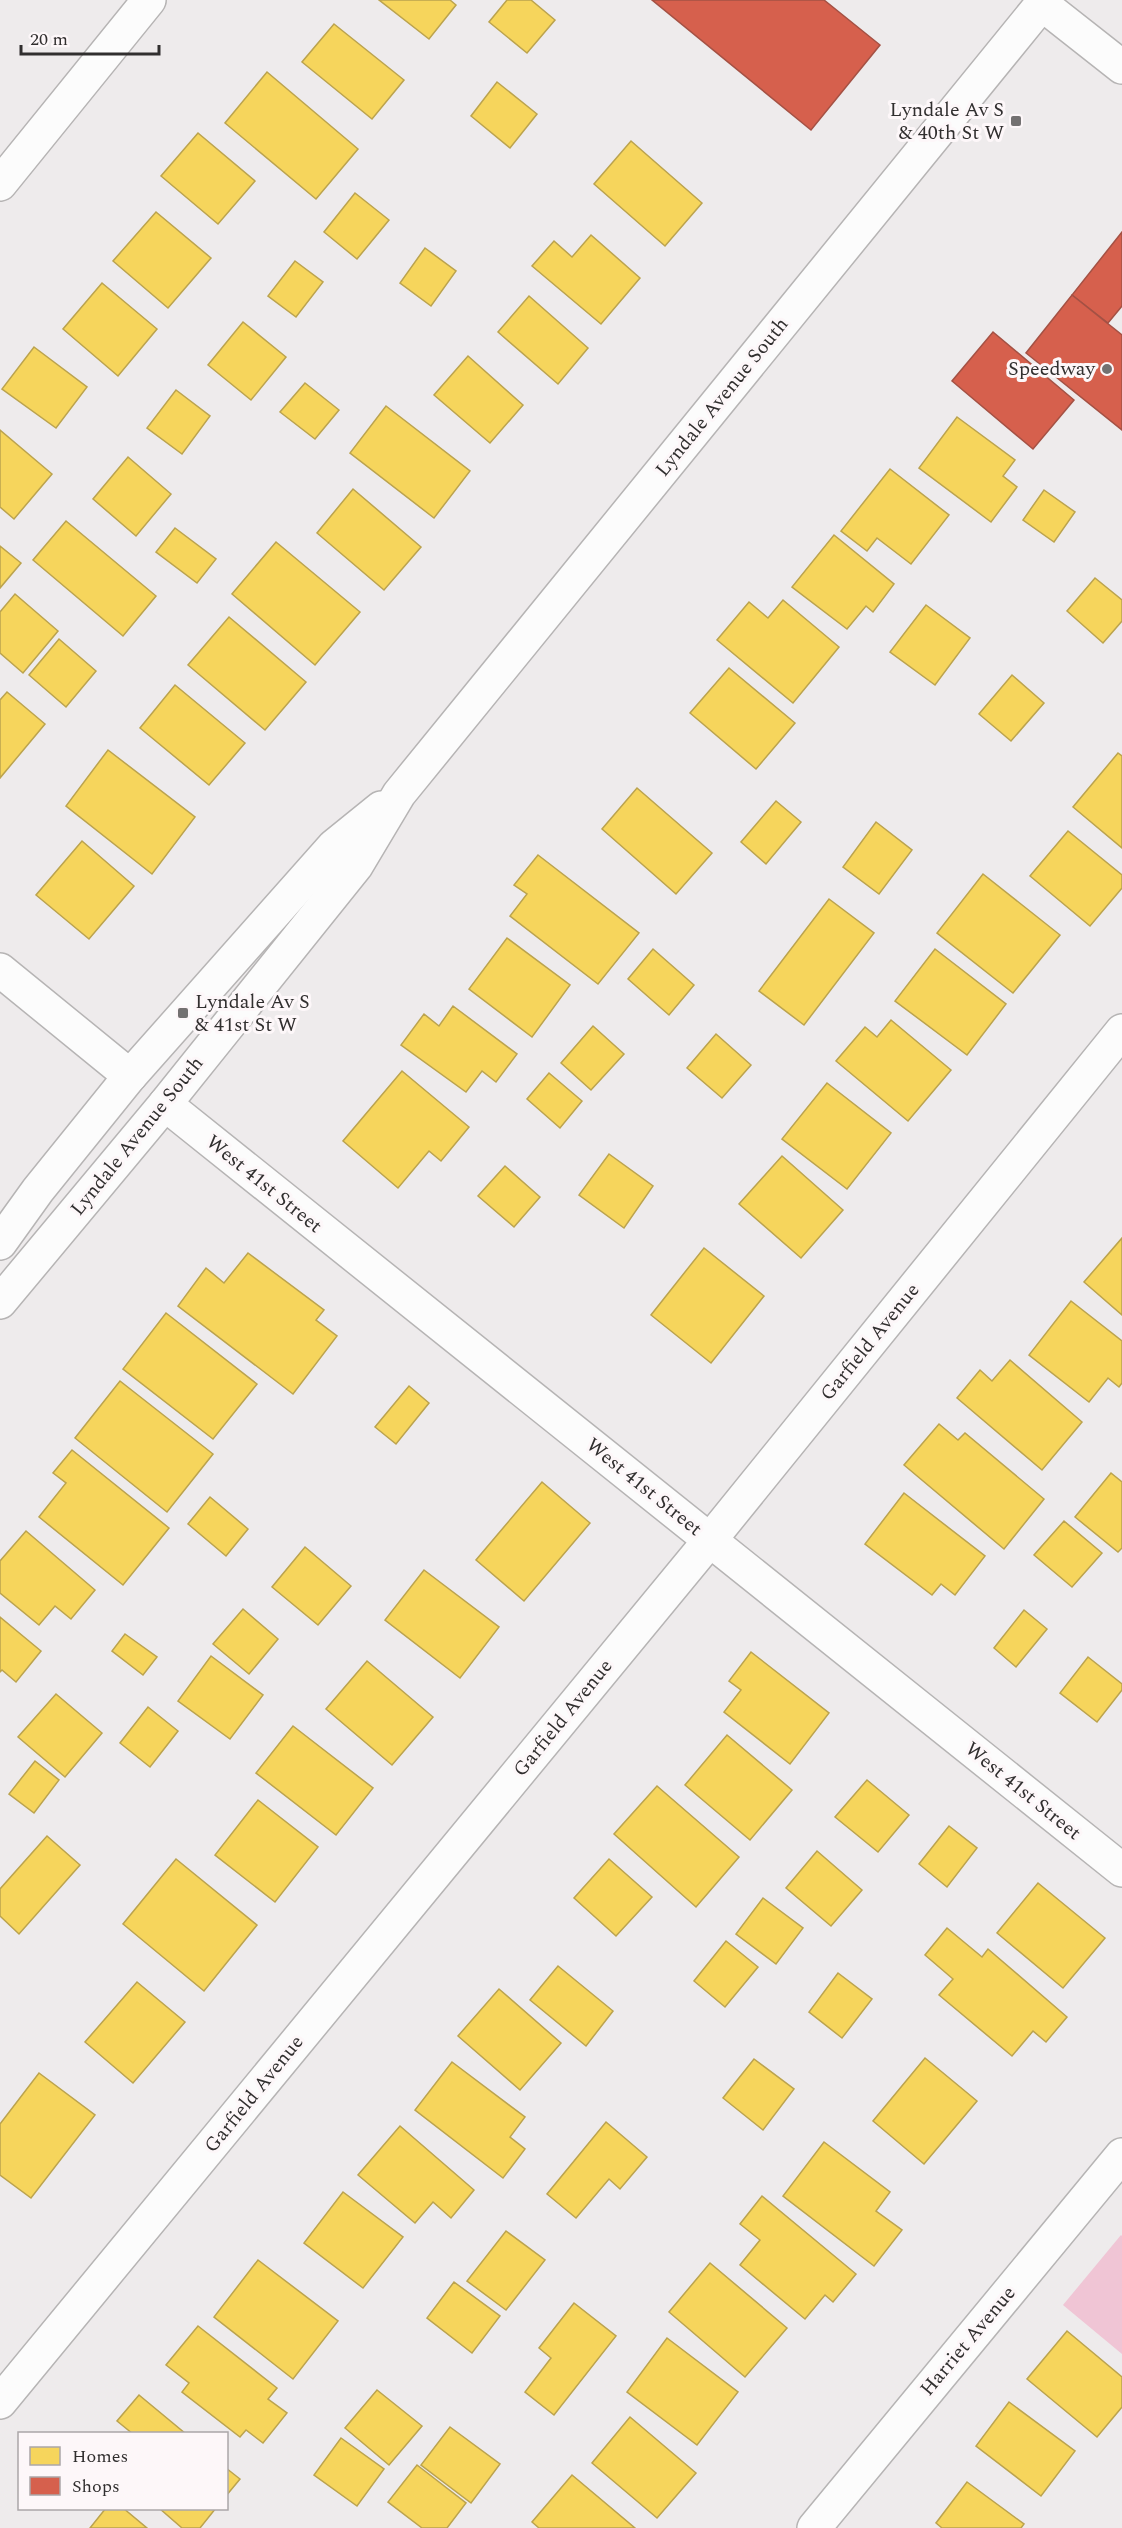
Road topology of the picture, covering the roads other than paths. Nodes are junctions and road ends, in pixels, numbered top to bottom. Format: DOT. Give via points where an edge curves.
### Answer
graph roads {
  1 [pos="150,0"];
  2 [pos="1042,1"];
  3 [pos="1122,67"];
  4 [pos="0,184"];
  5 [pos="399,794"];
  6 [pos="0,970"];
  7 [pos="1122,1031"];
  8 [pos="130,1076"];
  9 [pos="165,1104"];
  10 [pos="0,1243"];
  11 [pos="0,1302"];
  12 [pos="710,1540"];
  13 [pos="1122,1870"];
  14 [pos="1122,2155"];
  15 [pos="0,2403"];
  16 [pos="814,2528"];
  1 -- 4 [label="street"];
  2 -- 3 [label="street"];
  2 -- 5 [label="street, Lyndale Avenue South"];
  5 -- 8 [label="street, Lyndale Avenue South" via="334,846"];
  5 -- 9 [label="street, Lyndale Avenue South" via="356,866"];
  6 -- 8 [label="street"];
  7 -- 12 [label="street, Garfield Avenue"];
  8 -- 10 [label="street, Lyndale Avenue South"];
  9 -- 11 [label="street, Lyndale Avenue South"];
  9 -- 12 [label="street, West 41st Street"];
  12 -- 13 [label="street, West 41st Street"];
  12 -- 15 [label="street, Garfield Avenue"];
  14 -- 16 [label="street, Harriet Avenue"];
}
